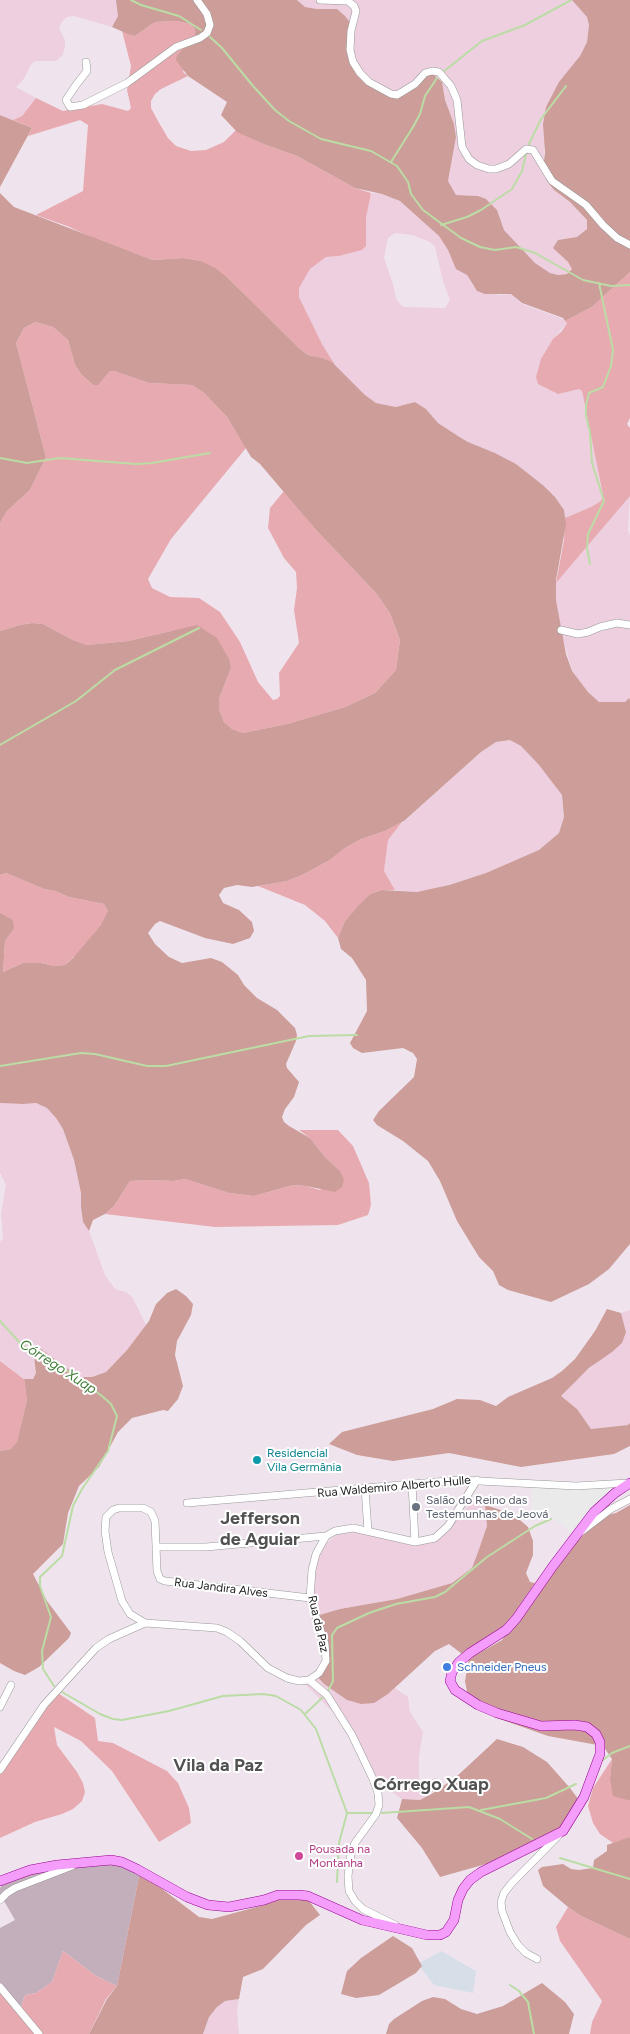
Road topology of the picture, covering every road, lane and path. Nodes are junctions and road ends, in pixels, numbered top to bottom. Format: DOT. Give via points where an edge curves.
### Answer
graph roads {
  1 [pos="197,0"];
  2 [pos="320,0"];
  3 [pos="86,62"];
  4 [pos="630,246"];
  5 [pos="630,625"];
  6 [pos="561,630"];
  7 [pos="477,1480"];
  8 [pos="630,1483"];
  9 [pos="412,1484"];
  10 [pos="365,1488"];
  11 [pos="630,1499"];
  12 [pos="188,1503"];
  13 [pos="368,1531"];
  14 [pos="326,1536"];
  15 [pos="573,1540"];
  16 [pos="415,1542"];
  17 [pos="156,1546"];
  18 [pos="310,1598"];
  19 [pos="145,1623"];
  20 [pos="309,1680"];
  21 [pos="11,1685"];
  22 [pos="0,1707"];
  23 [pos="0,1770"];
  24 [pos="563,1831"];
  25 [pos="79,1863"];
  26 [pos="0,1881"];
  27 [pos="0,1900"];
  28 [pos="409,1931"];
  29 [pos="537,1959"];
  30 [pos="0,1987"];
  31 [pos="39,2034"];
  1 -- 3 [label="street" via="207,14 210,25 207,33 176,47 127,82 83,105 70,107 66,100 87,71"];
  2 -- 4 [label="street" via="348,1 354,6 350,50 353,62 368,82 397,95 425,73 439,72 451,86 457,100 462,146 469,159 489,170 509,164 526,149 533,150 552,180 586,204 603,226"];
  5 -- 6 [label="street" via="617,623 578,634"];
  7 -- 8 [label="street, Rua Waldemiro Alberto Hulle" via="576,1486"];
  7 -- 9 [label="street, Rua Waldemiro Alberto Hulle"];
  7 -- 16 [label="street" via="442,1534"];
  8 -- 15 [label="main road" via="605,1501"];
  9 -- 10 [label="street, Rua Waldemiro Alberto Hulle"];
  9 -- 16 [label="street"];
  10 -- 12 [label="street, Rua Waldemiro Alberto Hulle"];
  10 -- 13 [label="street"];
  11 -- 15 [label="street" via="600,1517"];
  13 -- 14 [label="street" via="344,1529"];
  13 -- 16 [label="street"];
  14 -- 17 [label="street" via="206,1547"];
  14 -- 18 [label="street, Rua da Paz" via="316,1554"];
  15 -- 24 [label="main road" via="516,1619 506,1630 459,1662 450,1681 463,1696 497,1713 541,1726 575,1724 596,1734 600,1754 593,1777"];
  17 -- 18 [label="street, Rua Jandira Alves" via="158,1575 164,1581"];
  17 -- 19 [label="street, Rua Jandira Alves" via="155,1520 148,1509 119,1508 106,1516 106,1543 122,1601 130,1614"];
  18 -- 20 [label="street, Rua da Paz" via="326,1650 326,1661"];
  19 -- 20 [label="street" via="216,1628 240,1640 268,1668 287,1678"];
  19 -- 23 [label="street" via="96,1648 44,1704"];
  20 -- 28 [label="street" via="327,1695 352,1735 373,1779 379,1805 353,1848 349,1890 363,1908"];
  21 -- 22 [label="street"];
  24 -- 28 [label="main road" via="470,1880 463,1889 454,1920 446,1932 427,1935"];
  24 -- 29 [label="street" via="511,1884 502,1902 510,1932 518,1945"];
  25 -- 26 [label="main road" via="30,1870"];
  25 -- 27 [label="street" via="16,1888"];
  25 -- 28 [label="main road" via="122,1862 208,1905 228,1907 278,1895 308,1896 357,1918"];
  30 -- 31 [label="street"];
}
